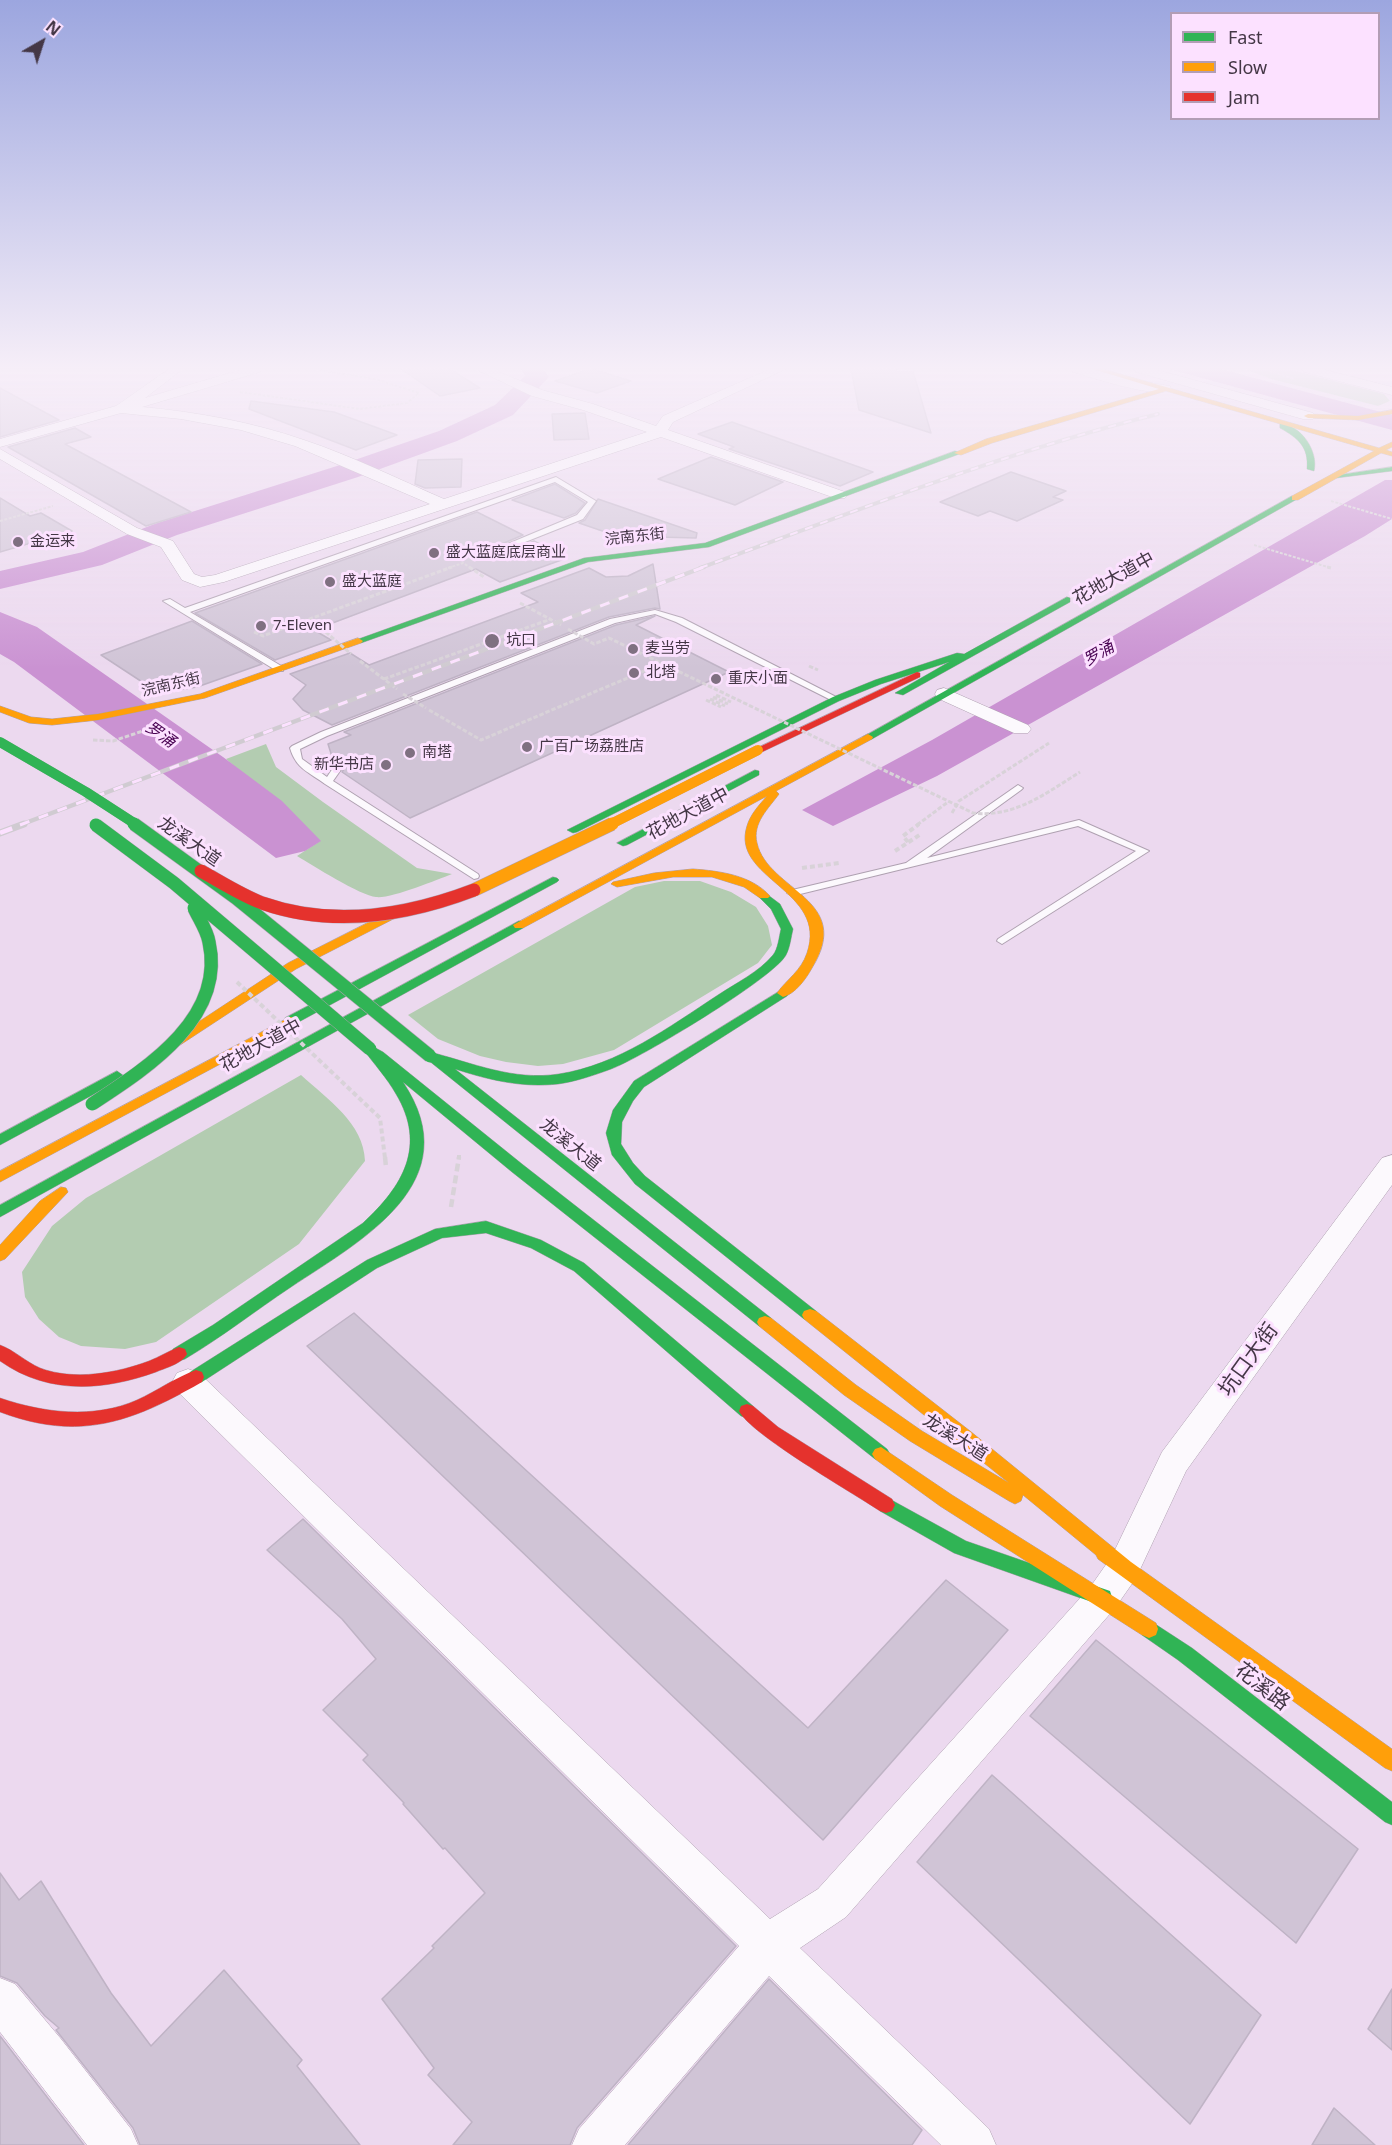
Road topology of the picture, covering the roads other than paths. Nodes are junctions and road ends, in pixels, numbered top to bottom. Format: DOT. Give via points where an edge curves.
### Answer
graph roads {
  1 [pos="27,469"];
  2 [pos="361,469"];
  3 [pos="551,469"];
  4 [pos="764,469"];
  5 [pos="912,469"];
  6 [pos="1311,469"];
  7 [pos="1349,469"];
  8 [pos="1392,469"];
  9 [pos="1336,476"];
  10 [pos="840,495"];
  11 [pos="444,505"];
  12 [pos="502,548"];
  13 [pos="1082,592"];
  14 [pos="167,601"];
  15 [pos="185,611"];
  16 [pos="1003,634"];
  17 [pos="960,655"];
  18 [pos="280,669"];
  19 [pos="944,694"];
  20 [pos="836,699"];
  21 [pos="0,709"];
  22 [pos="1021,729"];
  23 [pos="832,731"];
  24 [pos="0,742"];
  25 [pos="342,761"];
  26 [pos="772,764"];
  27 [pos="328,782"];
  28 [pos="787,782"];
  29 [pos="1018,788"];
  30 [pos="120,800"];
  31 [pos="84,817"];
  32 [pos="609,850"];
  33 [pos="910,865"];
  34 [pos="201,871"];
  35 [pos="567,872"];
  36 [pos="474,876"];
  37 [pos="174,883"];
  38 [pos="793,892"];
  39 [pos="556,904"];
  40 [pos="776,907"];
  41 [pos="250,924"];
  42 [pos="1002,941"];
  43 [pos="370,1049"];
  44 [pos="430,1056"];
  45 [pos="0,1140"];
  46 [pos="0,1154"];
  47 [pos="104,1154"];
  48 [pos="1392,1165"];
  49 [pos="0,1177"];
  50 [pos="0,1212"];
  51 [pos="0,1255"];
  52 [pos="0,1352"];
  53 [pos="188,1382"];
  54 [pos="0,1404"];
  55 [pos="1124,1567"];
  56 [pos="1104,1598"];
  57 [pos="1392,1761"];
  58 [pos="1392,1815"];
  59 [pos="768,1945"];
  60 [pos="0,1999"];
  61 [pos="115,2145"];
  62 [pos="595,2145"];
  63 [pos="974,2145"];
  1 -- 11 [label="street" via="132,531 167,544 188,577 200,582"];
  2 -- 11 [label="street"];
  3 -- 11 [label="street"];
  4 -- 10 [label="street"];
  5 -- 10 [label="main road, 浣南东街"];
  6 -- 9 [label="main road"];
  7 -- 9 [label="main road, 花地大道中"];
  8 -- 9 [label="main road"];
  9 -- 19 [label="main road, 花地大道中"];
  10 -- 18 [label="main road, 浣南东街" via="706,545 587,560"];
  12 -- 15 [label="lane" via="580,517 592,501 556,479"];
  13 -- 16 [label="main road, 花地大道中"];
  14 -- 15 [label="lane"];
  15 -- 18 [label="lane"];
  16 -- 17 [label="main road"];
  16 -- 23 [label="main road, 花地大道中"];
  17 -- 20 [label="main road"];
  17 -- 34 [label="main road, bridge" via="517,870 436,905 359,916 294,911 257,900"];
  18 -- 21 [label="main road, 浣南东街" via="202,696 72,721 29,720"];
  19 -- 22 [label="street"];
  19 -- 28 [label="main road, 花地大道中"];
  20 -- 27 [label="lane" via="679,620 655,612 636,615 295,748 297,760"];
  20 -- 36 [label="main road"];
  24 -- 34 [label="main road, 龙溪大道, bridge" via="45,767"];
  25 -- 27 [label="lane"];
  26 -- 32 [label="main road, 花地大道中"];
  27 -- 36 [label="lane"];
  28 -- 38 [label="main road" via="759,807 748,833 755,853"];
  28 -- 39 [label="main road, 花地大道中"];
  29 -- 33 [label="lane"];
  30 -- 41 [label="lane"];
  31 -- 37 [label="main road, bridge"];
  33 -- 38 [label="lane"];
  33 -- 42 [label="lane" via="1079,823 1144,851"];
  34 -- 44 [label="main road, 龙溪大道, bridge"];
  35 -- 49 [label="main road, 花地大道中"];
  36 -- 45 [label="main road" via="288,962 226,1011"];
  37 -- 43 [label="main road, bridge"];
  37 -- 46 [label="main road, bridge" via="209,933 215,955 207,995 190,1022 159,1059 92,1104"];
  38 -- 40 [label="lane"];
  38 -- 55 [label="main road" via="819,925 817,948 809,966 773,999 639,1084 614,1114 611,1143 640,1180 674,1209"];
  39 -- 40 [label="main road" via="612,885 667,874 714,875 752,888"];
  39 -- 47 [label="main road, 花地大道中"];
  40 -- 44 [label="main road" via="788,929 780,957 757,977 627,1058 549,1080 521,1080 482,1074"];
  43 -- 52 [label="main road" via="398,1086 416,1123 418,1141 414,1165 400,1194 370,1224 208,1336 134,1374 93,1381 60,1379 28,1371"];
  43 -- 56 [label="main road" via="905,1472"];
  44 -- 55 [label="main road, 龙溪大道" via="850,1390"];
  47 -- 50 [label="main road, 花地大道中"];
  47 -- 51 [label="main road" via="45,1205"];
  48 -- 55 [label="street, 坑口大街" via="1174,1462"];
  53 -- 54 [label="main road" via="111,1416 45,1416"];
  53 -- 56 [label="main road" via="270,1333 372,1264 440,1233 486,1227 536,1244 579,1267 772,1431 875,1499 960,1547"];
  53 -- 59 [label="street"];
  55 -- 56 [label="street, 坑口大街"];
  55 -- 57 [label="main road, 花溪路"];
  56 -- 58 [label="main road, 花溪路" via="1185,1654"];
  56 -- 59 [label="street, 坑口大街" via="832,1903"];
  59 -- 62 [label="street, 坑口大街"];
  59 -- 63 [label="street"];
  60 -- 61 [label="street"];
}
